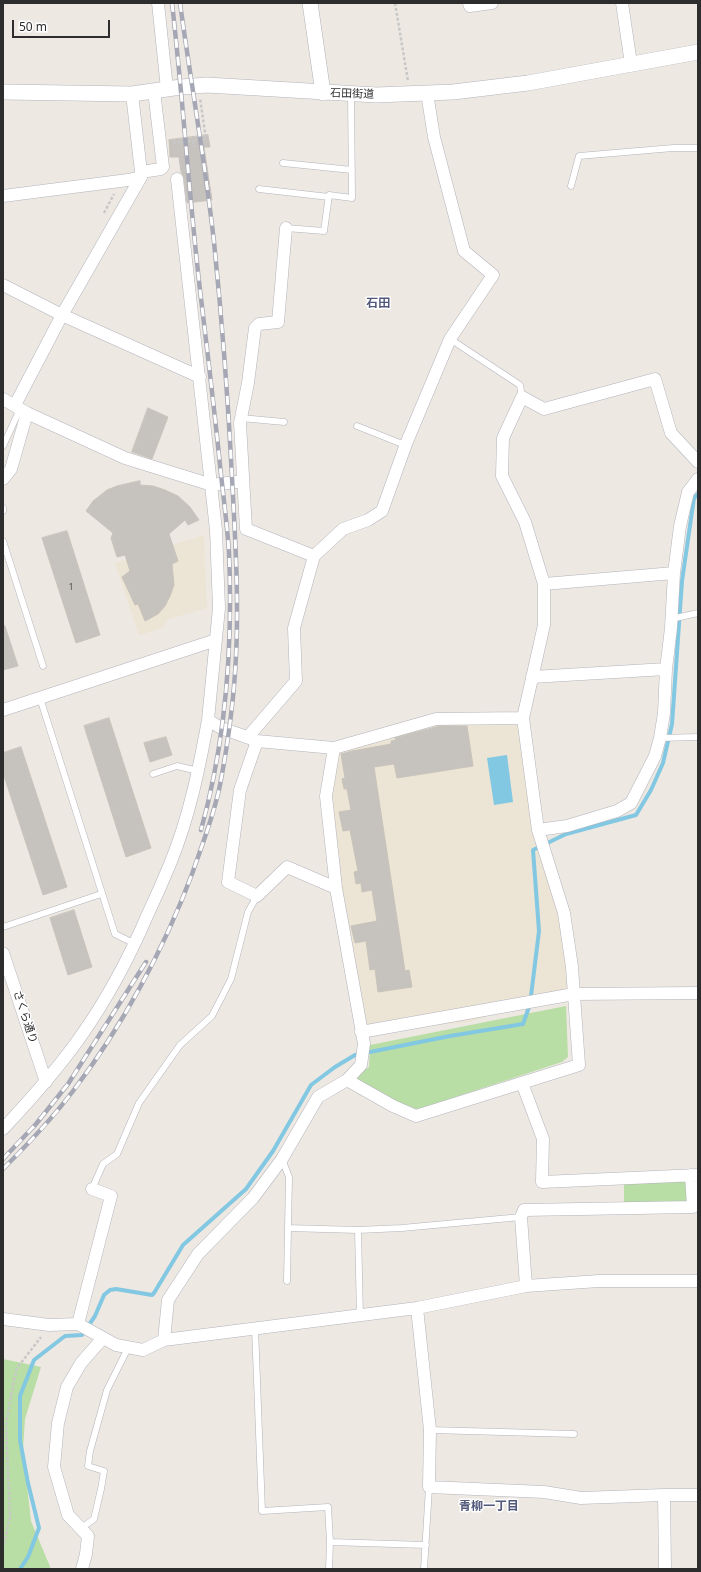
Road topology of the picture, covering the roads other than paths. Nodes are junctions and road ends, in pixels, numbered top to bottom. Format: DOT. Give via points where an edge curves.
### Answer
graph roads {
  1 [pos="158,3"];
  2 [pos="310,3"];
  3 [pos="469,3"];
  4 [pos="492,3"];
  5 [pos="622,3"];
  6 [pos="698,52"];
  7 [pos="631,64"];
  8 [pos="161,90"];
  9 [pos="3,92"];
  10 [pos="323,92"];
  11 [pos="427,93"];
  12 [pos="132,94"];
  13 [pos="351,94"];
  14 [pos="698,148"];
  15 [pos="283,163"];
  16 [pos="352,170"];
  17 [pos="141,174"];
  18 [pos="177,179"];
  19 [pos="571,186"];
  20 [pos="259,189"];
  21 [pos="3,196"];
  22 [pos="329,197"];
  23 [pos="286,228"];
  24 [pos="3,285"];
  25 [pos="62,315"];
  26 [pos="450,339"];
  27 [pos="200,377"];
  28 [pos="522,397"];
  29 [pos="3,399"];
  30 [pos="20,409"];
  31 [pos="241,418"];
  32 [pos="284,422"];
  33 [pos="357,426"];
  34 [pos="405,445"];
  35 [pos="3,446"];
  36 [pos="698,462"];
  37 [pos="3,479"];
  38 [pos="698,479"];
  39 [pos="243,481"];
  40 [pos="212,485"];
  41 [pos="3,541"];
  42 [pos="314,556"];
  43 [pos="674,573"];
  44 [pos="544,584"];
  45 [pos="698,613"];
  46 [pos="676,618"];
  47 [pos="216,640"];
  48 [pos="43,666"];
  49 [pos="666,668"];
  50 [pos="532,677"];
  51 [pos="40,698"];
  52 [pos="3,710"];
  53 [pos="523,718"];
  54 [pos="208,720"];
  55 [pos="698,737"];
  56 [pos="662,738"];
  57 [pos="253,739"];
  58 [pos="334,748"];
  59 [pos="198,771"];
  60 [pos="153,774"];
  61 [pos="539,835"];
  62 [pos="336,888"];
  63 [pos="102,894"];
  64 [pos="257,896"];
  65 [pos="3,927"];
  66 [pos="135,944"];
  67 [pos="3,953"];
  68 [pos="698,993"];
  69 [pos="574,994"];
  70 [pos="361,1032"];
  71 [pos="346,1080"];
  72 [pos="46,1082"];
  73 [pos="522,1084"];
  74 [pos="3,1129"];
  75 [pos="282,1159"];
  76 [pos="695,1175"];
  77 [pos="92,1189"];
  78 [pos="521,1217"];
  79 [pos="288,1228"];
  80 [pos="358,1230"];
  81 [pos="698,1280"];
  82 [pos="287,1281"];
  83 [pos="526,1286"];
  84 [pos="417,1308"];
  85 [pos="360,1316"];
  86 [pos="3,1319"];
  87 [pos="78,1324"];
  88 [pos="255,1328"];
  89 [pos="98,1335"];
  90 [pos="164,1340"];
  91 [pos="128,1348"];
  92 [pos="430,1430"];
  93 [pos="574,1434"];
  94 [pos="429,1487"];
  95 [pos="664,1495"];
  96 [pos="698,1495"];
  97 [pos="80,1530"];
  98 [pos="330,1542"];
  99 [pos="426,1545"];
  100 [pos="82,1569"];
  101 [pos="329,1569"];
  102 [pos="424,1569"];
  103 [pos="665,1569"];
  1 -- 8 [label="street"];
  2 -- 10 [label="street"];
  3 -- 4 [label="street" via="470,6"];
  5 -- 7 [label="street"];
  6 -- 7 [label="street, 石田街道"];
  7 -- 11 [label="street, 石田街道" via="492,88"];
  8 -- 10 [label="street, 石田街道" via="207,85"];
  8 -- 12 [label="street, 石田街道"];
  8 -- 17 [label="street" via="163,167 161,170"];
  9 -- 12 [label="street, 石田街道"];
  10 -- 13 [label="street, 石田街道"];
  11 -- 13 [label="street, 石田街道"];
  11 -- 26 [label="street" via="434,137 464,251 493,275"];
  12 -- 17 [label="street"];
  13 -- 16 [label="lane"];
  14 -- 19 [label="lane" via="579,156"];
  15 -- 16 [label="lane"];
  16 -- 22 [label="lane" via="352,198"];
  17 -- 21 [label="street" via="114,182"];
  17 -- 25 [label="street"];
  18 -- 27 [label="street"];
  20 -- 22 [label="lane"];
  22 -- 23 [label="lane" via="324,231"];
  23 -- 31 [label="street" via="278,322 259,324 255,328"];
  24 -- 25 [label="street"];
  25 -- 27 [label="street"];
  25 -- 30 [label="street"];
  26 -- 28 [label="lane" via="520,385"];
  26 -- 34 [label="street"];
  27 -- 40 [label="street"];
  28 -- 36 [label="street" via="544,409 655,379 670,433"];
  28 -- 44 [label="street" via="503,438 502,476 525,522"];
  29 -- 30 [label="street"];
  30 -- 35 [label="lane"];
  30 -- 37 [label="street" via="11,469"];
  30 -- 40 [label="street" via="125,458"];
  31 -- 32 [label="lane"];
  31 -- 39 [label="street"];
  33 -- 34 [label="lane"];
  34 -- 42 [label="street" via="382,510 368,520 343,528"];
  38 -- 43 [label="street" via="688,492 680,526"];
  39 -- 40 [label="street"];
  39 -- 42 [label="street" via="246,529"];
  40 -- 47 [label="street" via="219,601"];
  41 -- 48 [label="lane"];
  42 -- 57 [label="street" via="294,628 296,681"];
  43 -- 44 [label="street"];
  43 -- 46 [label="street"];
  44 -- 50 [label="street" via="544,625"];
  45 -- 46 [label="lane"];
  46 -- 49 [label="street"];
  47 -- 51 [label="street"];
  47 -- 54 [label="street"];
  49 -- 50 [label="street"];
  49 -- 56 [label="street"];
  50 -- 53 [label="street"];
  51 -- 52 [label="street"];
  51 -- 63 [label="lane"];
  53 -- 58 [label="street" via="436,719"];
  53 -- 61 [label="street"];
  54 -- 57 [label="street" via="221,728"];
  54 -- 59 [label="street"];
  55 -- 56 [label="lane"];
  56 -- 61 [label="street" via="631,803 617,811"];
  57 -- 58 [label="street"];
  57 -- 64 [label="street" via="240,790 228,882"];
  58 -- 62 [label="street" via="326,796"];
  59 -- 60 [label="lane" via="177,766"];
  59 -- 66 [label="street" via="171,863"];
  61 -- 69 [label="street" via="564,913"];
  62 -- 64 [label="street" via="287,867"];
  62 -- 70 [label="street"];
  63 -- 65 [label="lane"];
  63 -- 66 [label="lane" via="115,934"];
  64 -- 77 [label="lane" via="248,912 231,979 212,1016 180,1045 139,1103 117,1154 103,1164"];
  66 -- 72 [label="street" via="102,1005"];
  67 -- 72 [label="street, さくら通り"];
  68 -- 69 [label="street"];
  69 -- 70 [label="street"];
  69 -- 73 [label="street" via="579,1065"];
  70 -- 71 [label="street" via="364,1044 361,1066"];
  71 -- 73 [label="street" via="416,1116"];
  71 -- 75 [label="street" via="318,1097"];
  72 -- 74 [label="street"];
  73 -- 76 [label="street" via="543,1139 542,1182"];
  75 -- 79 [label="lane" via="289,1177"];
  75 -- 90 [label="street" via="253,1198 198,1254 168,1300"];
  76 -- 78 [label="street" via="693,1207 524,1210"];
  77 -- 87 [label="street" via="111,1196"];
  78 -- 80 [label="lane"];
  78 -- 83 [label="street"];
  79 -- 80 [label="lane"];
  79 -- 82 [label="lane"];
  80 -- 85 [label="lane"];
  81 -- 83 [label="street" via="599,1281"];
  83 -- 84 [label="street"];
  84 -- 85 [label="street"];
  84 -- 92 [label="street"];
  85 -- 88 [label="street"];
  86 -- 87 [label="street" via="49,1325"];
  87 -- 89 [label="street"];
  88 -- 90 [label="street"];
  88 -- 98 [label="lane" via="262,1510 328,1507"];
  89 -- 91 [label="street" via="116,1345"];
  89 -- 97 [label="street" via="67,1387 58,1423 54,1467 68,1515"];
  90 -- 91 [label="street" via="143,1350"];
  91 -- 97 [label="lane" via="106,1390 90,1451 88,1466 104,1471 94,1519"];
  92 -- 93 [label="lane"];
  92 -- 94 [label="street"];
  94 -- 95 [label="street" via="544,1492 581,1498"];
  94 -- 99 [label="lane"];
  95 -- 96 [label="street"];
  95 -- 103 [label="street"];
  97 -- 100 [label="street" via="88,1536"];
  98 -- 99 [label="lane"];
  98 -- 101 [label="lane"];
  99 -- 102 [label="lane"];
}
